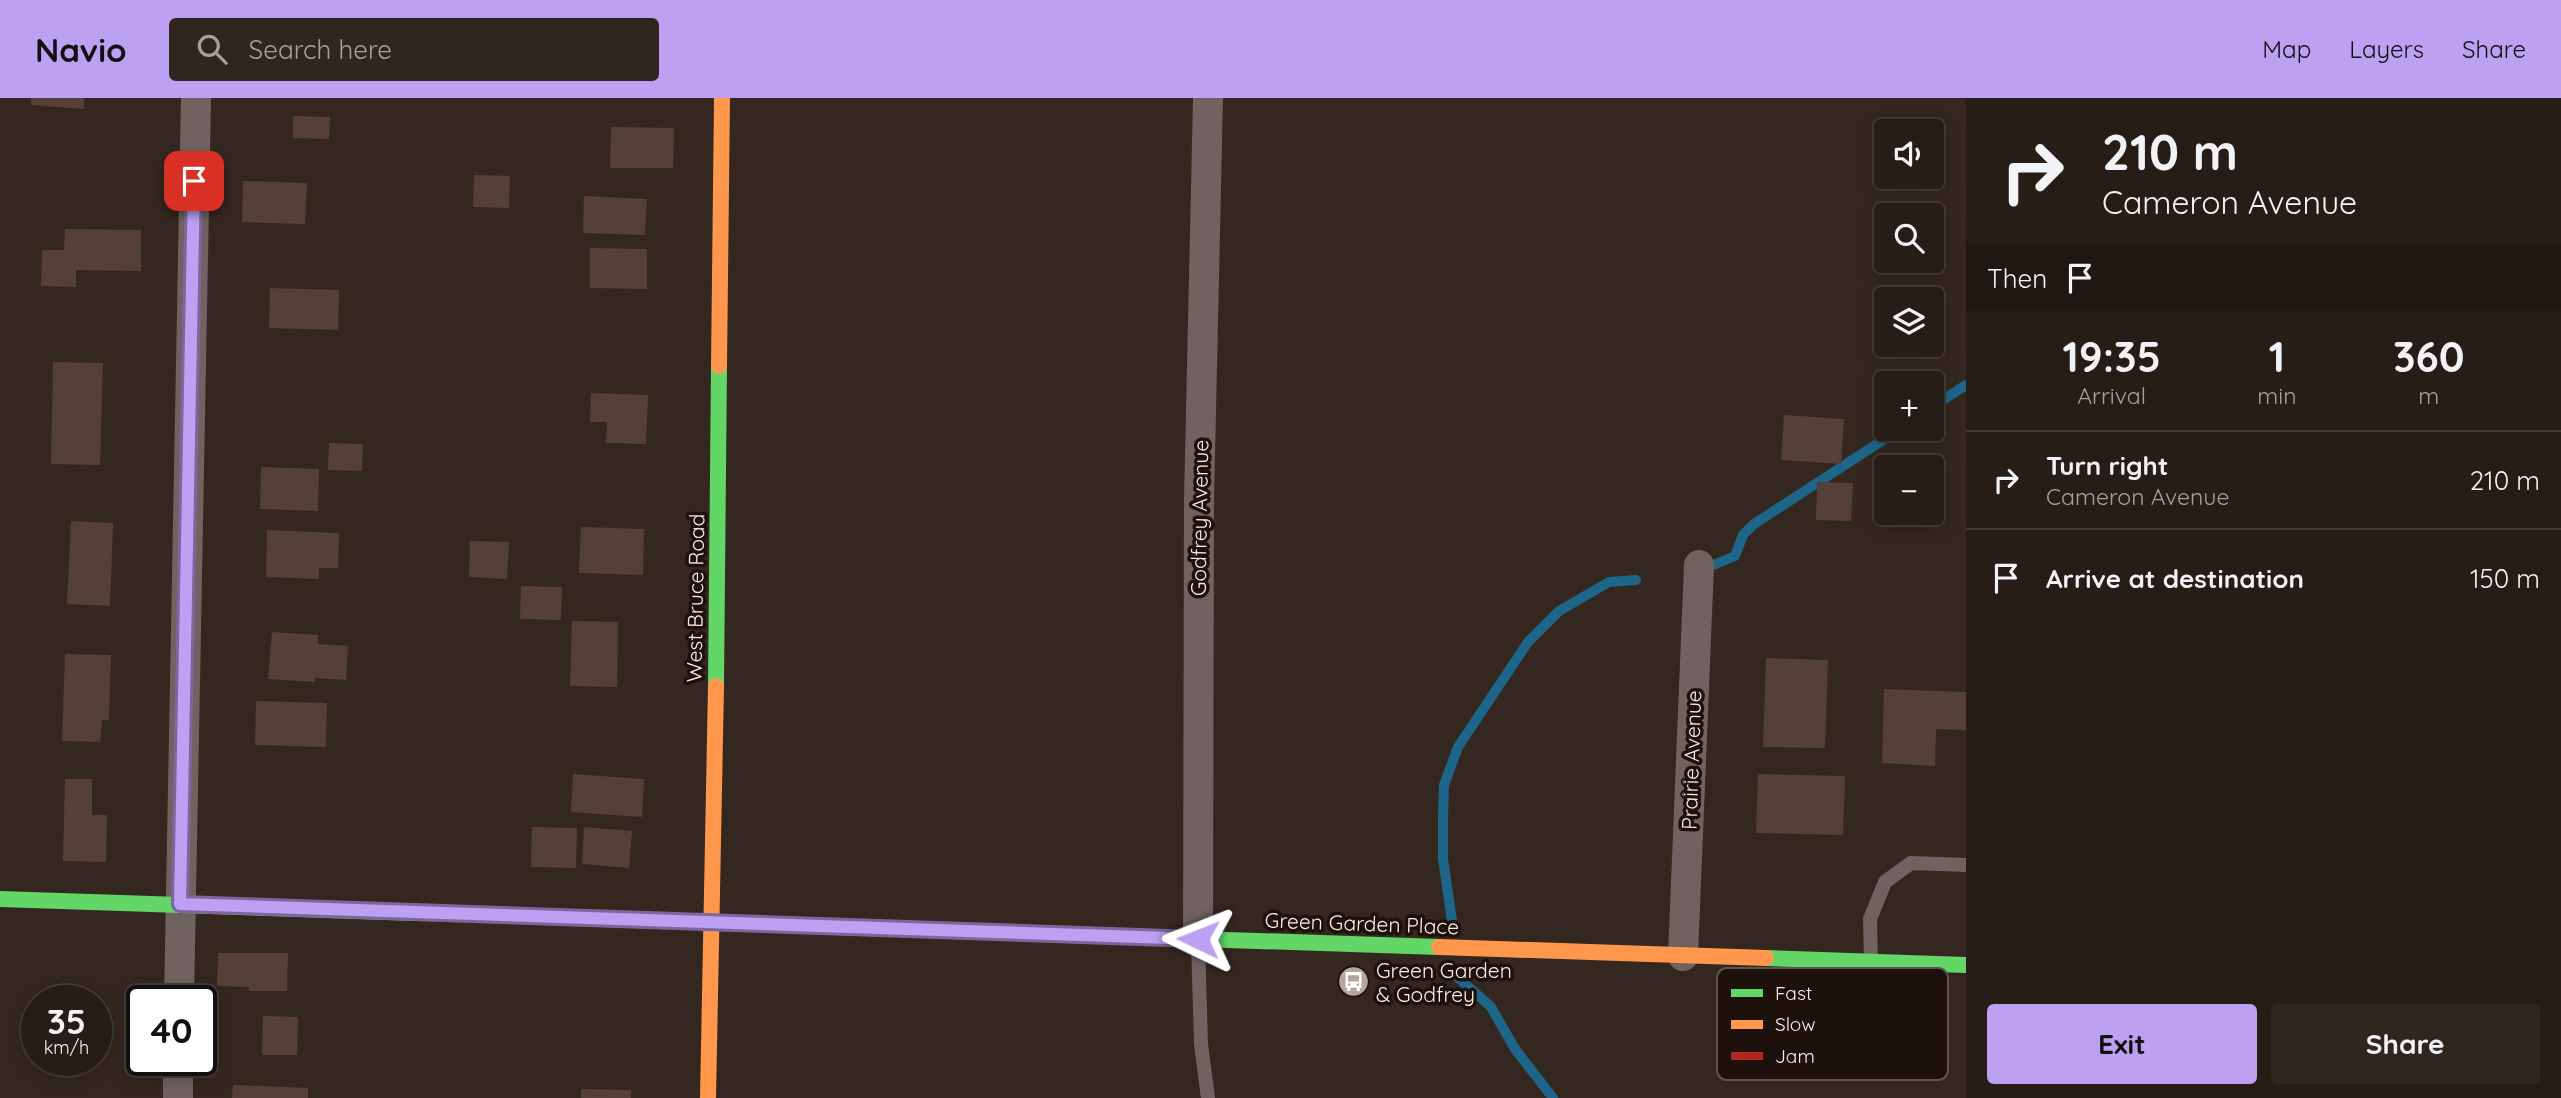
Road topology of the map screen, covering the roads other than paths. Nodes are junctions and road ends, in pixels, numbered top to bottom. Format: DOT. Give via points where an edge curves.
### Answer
graph roads {
  1 [pos="196,98"];
  2 [pos="722,98"];
  3 [pos="1208,98"];
  4 [pos="1699,565"];
  5 [pos="1966,865"];
  6 [pos="0,899"];
  7 [pos="180,904"];
  8 [pos="713,921"];
  9 [pos="1198,939"];
  10 [pos="1683,956"];
  11 [pos="1871,962"];
  12 [pos="1966,965"];
  13 [pos="179,985"];
  14 [pos="178,1076"];
  15 [pos="178,1098"];
  16 [pos="708,1098"];
  17 [pos="1208,1098"];
  1 -- 7 [label="street"];
  2 -- 8 [label="street, West Bruce Road"];
  3 -- 9 [label="street, Godfrey Avenue" via="1199,500"];
  4 -- 10 [label="street, Prairie Avenue"];
  5 -- 11 [label="lane" via="1911,863 1885,882 1870,919"];
  6 -- 7 [label="street, Green Garden Place"];
  7 -- 8 [label="street, Green Garden Place"];
  7 -- 13 [label="street"];
  8 -- 9 [label="street, Green Garden Place"];
  8 -- 16 [label="street, West Bruce Road"];
  9 -- 10 [label="street, Green Garden Place"];
  9 -- 17 [label="lane" via="1201,1044"];
  10 -- 11 [label="street, Green Garden Place"];
  11 -- 12 [label="street, Green Garden Place"];
  14 -- 15 [label="street"];
}
